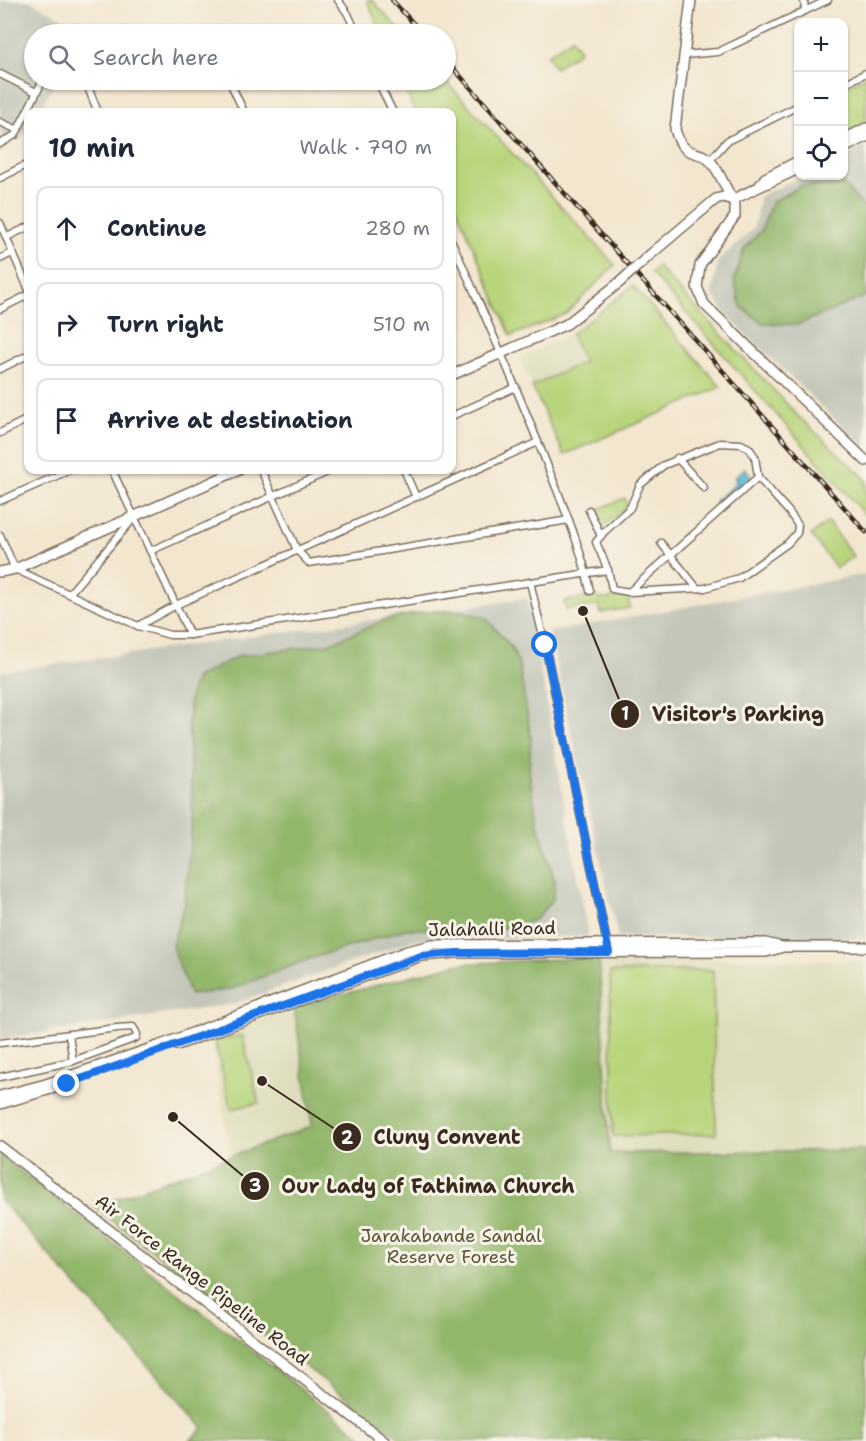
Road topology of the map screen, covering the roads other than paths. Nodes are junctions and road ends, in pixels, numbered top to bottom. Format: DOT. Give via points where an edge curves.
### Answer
graph roads {
  1 [pos="338,0"];
  2 [pos="691,0"];
  3 [pos="804,0"];
  4 [pos="828,0"];
  5 [pos="817,3"];
  6 [pos="805,11"];
  7 [pos="352,24"];
  8 [pos="684,55"];
  9 [pos="866,73"];
  10 [pos="0,74"];
  11 [pos="848,82"];
  12 [pos="24,86"];
  13 [pos="32,90"];
  14 [pos="89,90"];
  15 [pos="234,90"];
  16 [pos="382,90"];
  17 [pos="36,92"];
  18 [pos="28,108"];
  19 [pos="96,108"];
  20 [pos="242,108"];
  21 [pos="391,108"];
  22 [pos="794,108"];
  23 [pos="24,117"];
  24 [pos="0,122"];
  25 [pos="866,128"];
  26 [pos="18,130"];
  27 [pos="848,137"];
  28 [pos="866,137"];
  29 [pos="0,144"];
  30 [pos="848,146"];
  31 [pos="710,160"];
  32 [pos="794,162"];
  33 [pos="24,166"];
  34 [pos="794,172"];
  35 [pos="0,178"];
  36 [pos="760,185"];
  37 [pos="733,200"];
  38 [pos="0,224"];
  39 [pos="24,229"];
  40 [pos="7,237"];
  41 [pos="456,251"];
  42 [pos="12,253"];
  43 [pos="0,258"];
  44 [pos="24,279"];
  45 [pos="24,297"];
  46 [pos="0,309"];
  47 [pos="502,353"];
  48 [pos="24,357"];
  49 [pos="0,369"];
  50 [pos="456,373"];
  51 [pos="516,387"];
  52 [pos="456,414"];
  53 [pos="24,421"];
  54 [pos="0,433"];
  55 [pos="538,442"];
  56 [pos="677,458"];
  57 [pos="866,461"];
  58 [pos="61,474"];
  59 [pos="114,474"];
  60 [pos="230,474"];
  61 [pos="263,474"];
  62 [pos="323,474"];
  63 [pos="406,474"];
  64 [pos="758,477"];
  65 [pos="704,488"];
  66 [pos="273,496"];
  67 [pos="416,497"];
  68 [pos="0,501"];
  69 [pos="589,510"];
  70 [pos="134,517"];
  71 [pos="569,520"];
  72 [pos="0,535"];
  73 [pos="601,536"];
  74 [pos="661,543"];
  75 [pos="297,550"];
  76 [pos="150,551"];
  77 [pos="671,555"];
  78 [pos="15,569"];
  79 [pos="609,570"];
  80 [pos="0,572"];
  81 [pos="587,574"];
  82 [pos="530,582"];
  83 [pos="697,588"];
  84 [pos="590,591"];
  85 [pos="629,592"];
  86 [pos="69,594"];
  87 [pos="176,605"];
  88 [pos="138,626"];
  89 [pos="190,635"];
  90 [pos="866,947"];
  91 [pos="608,948"];
  92 [pos="361,973"];
  93 [pos="69,1035"];
  94 [pos="0,1043"];
  95 [pos="73,1061"];
  96 [pos="0,1077"];
  97 [pos="0,1096"];
  98 [pos="0,1104"];
  99 [pos="0,1146"];
  100 [pos="384,1441"];
  1 -- 7 [label="street"];
  2 -- 8 [label="street"];
  3 -- 6 [label="street"];
  4 -- 5 [label="street"];
  5 -- 6 [label="street"];
  6 -- 8 [label="street" via="718,52"];
  8 -- 31 [label="street" via="675,129 678,141 688,152"];
  9 -- 11 [label="street"];
  10 -- 12 [label="street"];
  13 -- 17 [label="street"];
  14 -- 19 [label="street"];
  15 -- 20 [label="street"];
  16 -- 21 [label="street"];
  17 -- 18 [label="street"];
  22 -- 31 [label="street" via="727,141"];
  23 -- 26 [label="street"];
  24 -- 26 [label="street"];
  25 -- 27 [label="street"];
  26 -- 29 [label="street"];
  28 -- 30 [label="street"];
  31 -- 37 [label="street"];
  32 -- 36 [label="street" via="765,178"];
  33 -- 35 [label="street"];
  34 -- 36 [label="street"];
  36 -- 37 [label="street"];
  37 -- 47 [label="street, bridge" via="716,199 567,324"];
  37 -- 57 [label="street" via="735,216 700,265 697,287 704,304"];
  38 -- 40 [label="street"];
  39 -- 40 [label="street"];
  40 -- 42 [label="street"];
  41 -- 47 [label="street"];
  42 -- 43 [label="street"];
  42 -- 44 [label="street"];
  45 -- 46 [label="street"];
  47 -- 50 [label="street"];
  47 -- 51 [label="street"];
  48 -- 49 [label="street"];
  51 -- 52 [label="street"];
  51 -- 55 [label="street"];
  53 -- 54 [label="street"];
  55 -- 67 [label="street"];
  55 -- 71 [label="street"];
  56 -- 64 [label="street" via="720,443 741,444 754,457"];
  56 -- 65 [label="street"];
  56 -- 73 [label="street" via="640,485 630,508"];
  58 -- 68 [label="street"];
  59 -- 70 [label="street"];
  60 -- 70 [label="street"];
  61 -- 66 [label="street"];
  62 -- 66 [label="street"];
  63 -- 67 [label="street"];
  64 -- 77 [label="street"];
  64 -- 83 [label="street" via="789,512 798,525 797,533 739,578"];
  66 -- 75 [label="street"];
  66 -- 76 [label="street"];
  67 -- 75 [label="street"];
  69 -- 73 [label="street"];
  70 -- 76 [label="street"];
  70 -- 78 [label="street"];
  70 -- 86 [label="street"];
  71 -- 75 [label="street" via="309,563"];
  71 -- 81 [label="street"];
  72 -- 78 [label="street"];
  73 -- 79 [label="street" via="596,542"];
  74 -- 77 [label="street"];
  75 -- 87 [label="street"];
  76 -- 87 [label="street"];
  77 -- 83 [label="street"];
  77 -- 85 [label="street"];
  78 -- 80 [label="street"];
  78 -- 86 [label="street"];
  79 -- 81 [label="street"];
  79 -- 85 [label="street" via="612,589"];
  81 -- 82 [label="street"];
  81 -- 84 [label="street"];
  82 -- 89 [label="street"];
  82 -- 91 [label="street"];
  83 -- 85 [label="street"];
  86 -- 88 [label="street"];
  87 -- 88 [label="street"];
  87 -- 89 [label="street"];
  88 -- 89 [label="street"];
  90 -- 91 [label="street, Jalahalli Road" via="765,944"];
  91 -- 92 [label="street, Jalahalli Road" via="433,945 407,951"];
  92 -- 97 [label="street, Jalahalli Road" via="84,1072"];
  92 -- 98 [label="street" via="95,1075"];
  93 -- 94 [label="street"];
  93 -- 95 [label="street"];
  93 -- 95 [label="street" via="133,1027 137,1034 136,1038"];
  95 -- 96 [label="street"];
  99 -- 100 [label="street, Air Force Range Pipeline Road"];
}
